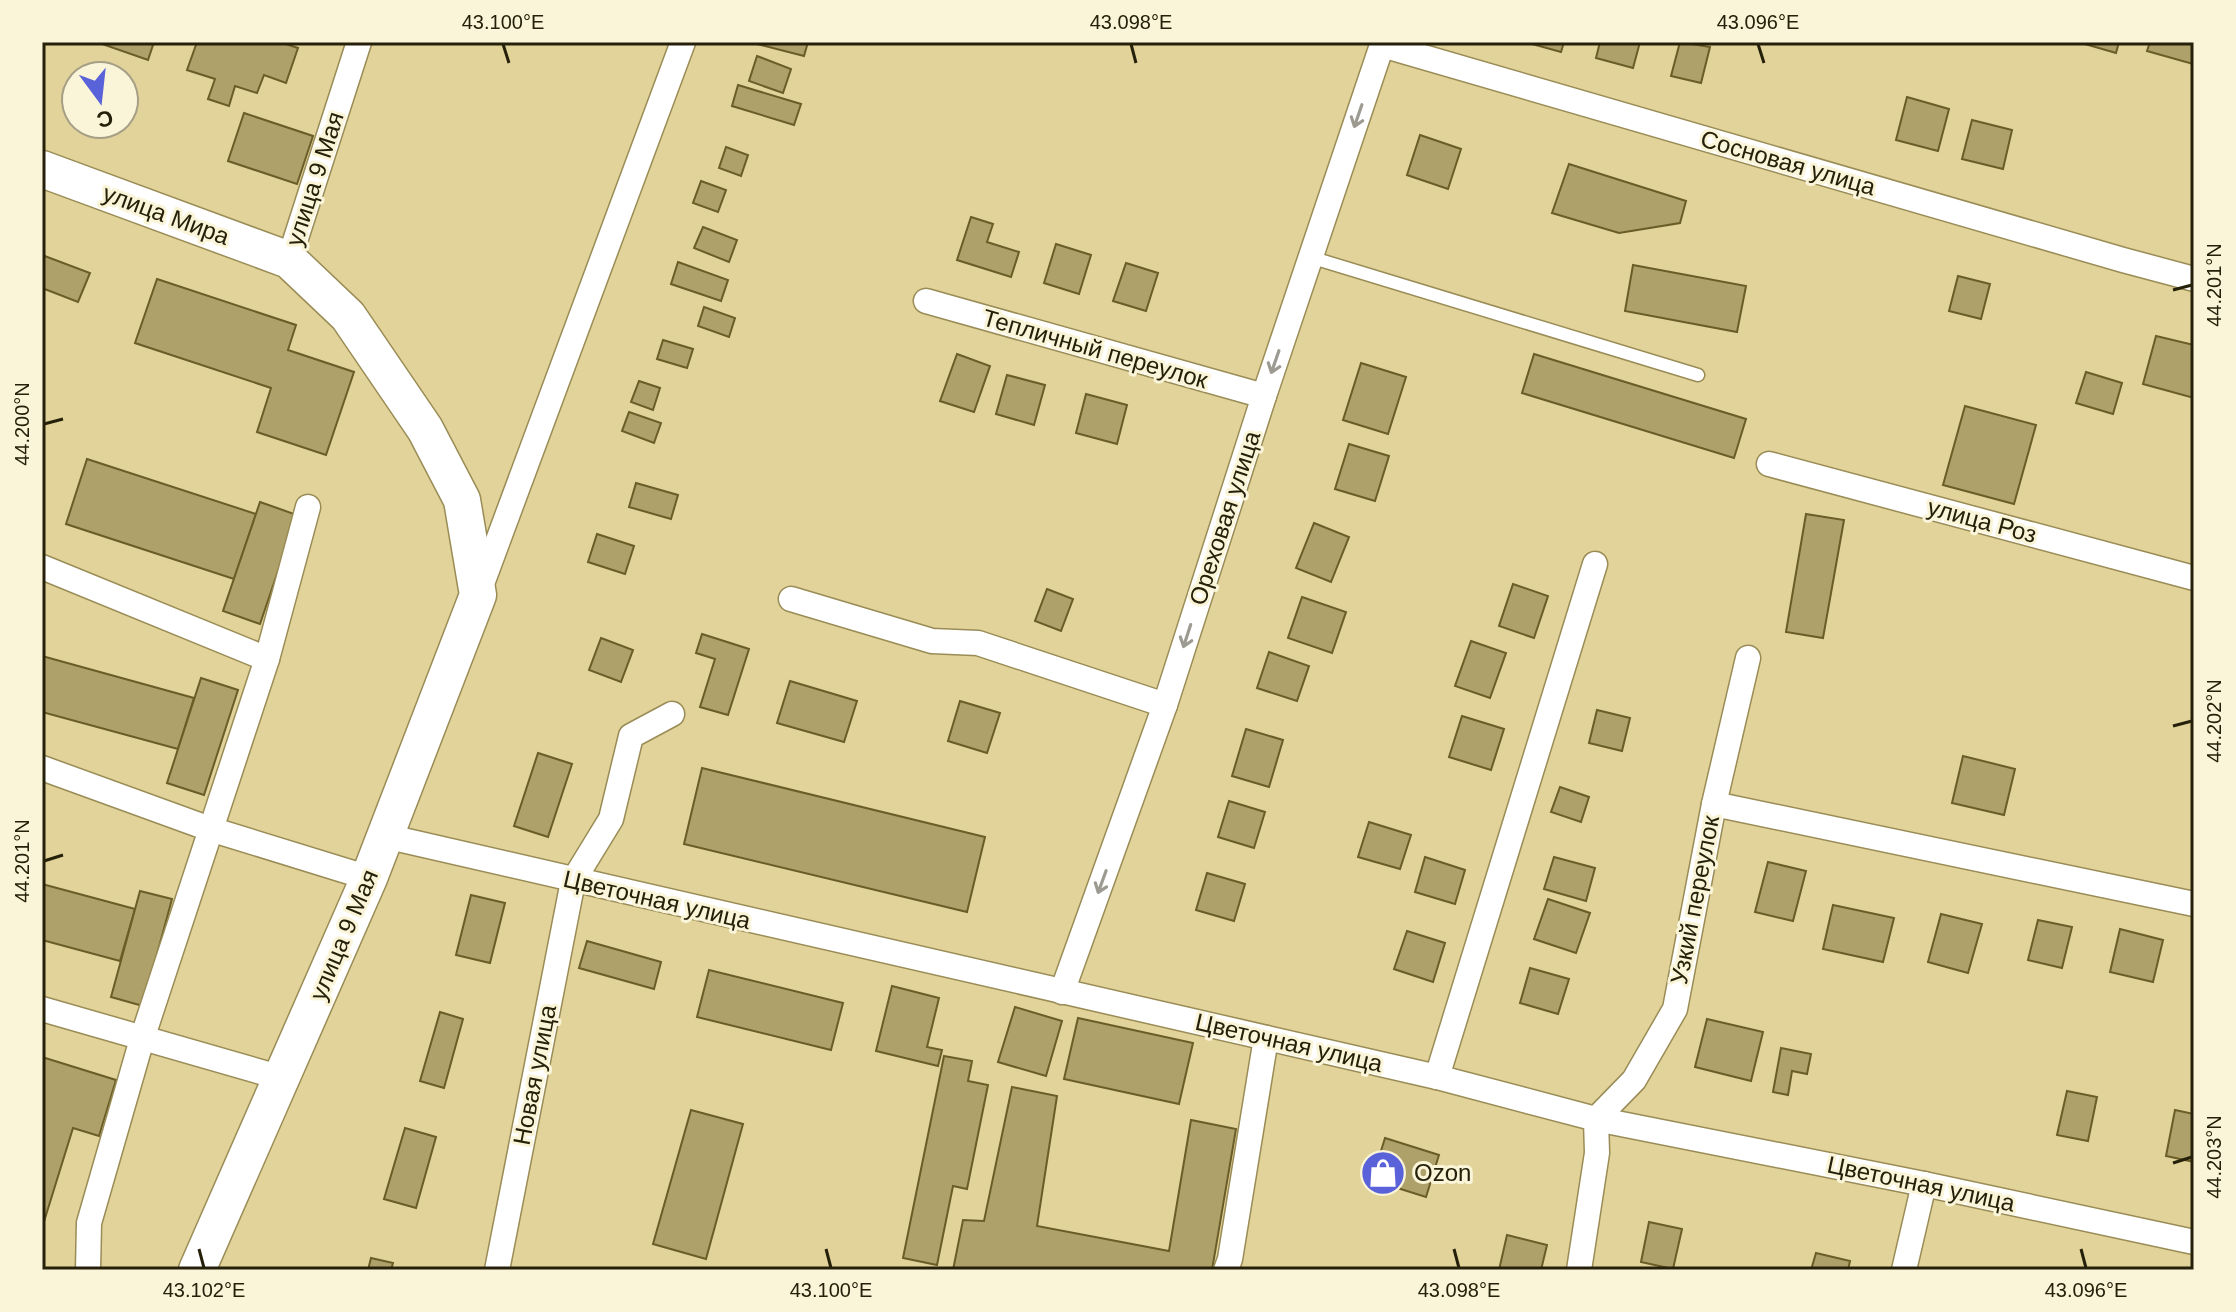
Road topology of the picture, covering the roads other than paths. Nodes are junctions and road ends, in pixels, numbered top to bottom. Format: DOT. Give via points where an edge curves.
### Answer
graph roads {
  1 [pos="359,42"];
  2 [pos="683,42"];
  3 [pos="1382,43"];
  4 [pos="42,169"];
  5 [pos="1310,257"];
  6 [pos="289,260"];
  7 [pos="2194,279"];
  8 [pos="926,301"];
  9 [pos="1698,375"];
  10 [pos="1264,396"];
  11 [pos="1769,464"];
  12 [pos="308,507"];
  13 [pos="1595,564"];
  14 [pos="42,567"];
  15 [pos="2194,578"];
  16 [pos="478,595"];
  17 [pos="791,599"];
  18 [pos="1748,658"];
  19 [pos="267,659"];
  20 [pos="1165,705"];
  21 [pos="672,714"];
  22 [pos="42,768"];
  23 [pos="1714,804"];
  24 [pos="210,829"];
  25 [pos="385,836"];
  26 [pos="369,878"];
  27 [pos="573,881"];
  28 [pos="2194,904"];
  29 [pos="1062,992"];
  30 [pos="42,1009"];
  31 [pos="1266,1038"];
  32 [pos="142,1039"];
  33 [pos="1437,1077"];
  34 [pos="282,1078"];
  35 [pos="1596,1119"];
  36 [pos="1924,1184"];
  37 [pos="2194,1242"];
  38 [pos="88,1270"];
  39 [pos="197,1270"];
  40 [pos="497,1270"];
  41 [pos="1226,1270"];
  42 [pos="1579,1270"];
  43 [pos="1904,1270"];
  1 -- 6 [label="street, улица 9 Мая"];
  2 -- 16 [label="street, улица 9 Мая"];
  3 -- 5 [label="street, Ореховая улица, one-way"];
  3 -- 7 [label="street, Сосновая улица"];
  4 -- 6 [label="street, улица Мира"];
  5 -- 9 [label="lane"];
  5 -- 10 [label="street, Ореховая улица, one-way"];
  6 -- 16 [label="street, улица 9 Мая" via="348,316 425,429 462,500"];
  8 -- 10 [label="street, Тепличный переулок"];
  10 -- 20 [label="street, Ореховая улица, one-way"];
  11 -- 15 [label="street, улица Роз"];
  12 -- 19 [label="street"];
  13 -- 33 [label="street"];
  14 -- 19 [label="street"];
  16 -- 25 [label="street, улица 9 Мая"];
  17 -- 20 [label="street" via="932,641 978,643"];
  18 -- 23 [label="street, Узкий переулок"];
  19 -- 24 [label="street"];
  20 -- 29 [label="street, Ореховая улица, one-way"];
  21 -- 27 [label="street" via="631,736 611,819"];
  22 -- 24 [label="street"];
  23 -- 28 [label="street"];
  23 -- 35 [label="street, Узкий переулок" via="1675,1009 1634,1080"];
  24 -- 26 [label="street"];
  24 -- 32 [label="street"];
  25 -- 26 [label="street, улица 9 Мая"];
  25 -- 27 [label="street, Цветочная улица"];
  26 -- 34 [label="street, улица 9 Мая"];
  27 -- 29 [label="street, Цветочная улица"];
  27 -- 40 [label="street, Новая улица"];
  29 -- 31 [label="street, Цветочная улица"];
  30 -- 32 [label="street"];
  31 -- 33 [label="street, Цветочная улица"];
  31 -- 41 [label="street"];
  32 -- 34 [label="street"];
  32 -- 38 [label="street" via="89,1223"];
  33 -- 35 [label="street, Цветочная улица"];
  34 -- 39 [label="street, улица 9 Мая"];
  35 -- 36 [label="street, Цветочная улица"];
  35 -- 42 [label="street" via="1597,1153"];
  36 -- 37 [label="street, Цветочная улица"];
  36 -- 43 [label="street"];
}
